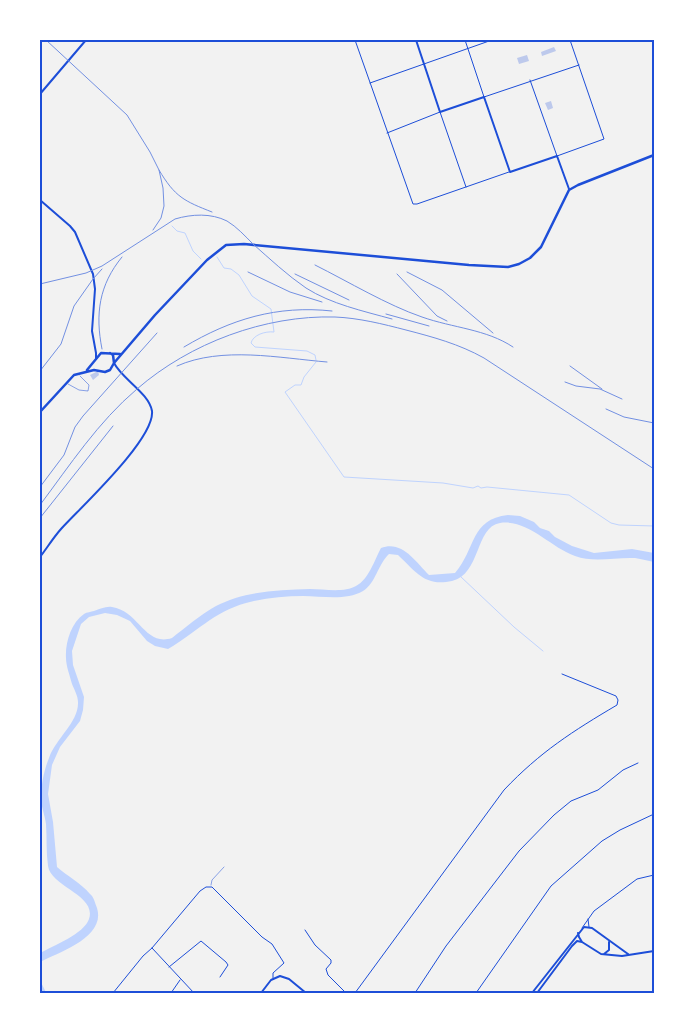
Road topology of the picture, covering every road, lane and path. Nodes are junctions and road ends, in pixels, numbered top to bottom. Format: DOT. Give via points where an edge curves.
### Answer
graph roads {
  1 [pos="86,40"];
  2 [pos="355,40"];
  3 [pos="416,40"];
  4 [pos="465,40"];
  5 [pos="492,40"];
  6 [pos="570,40"];
  7 [pos="468,48"];
  8 [pos="424,63"];
  9 [pos="578,65"];
  10 [pos="530,80"];
  11 [pos="369,83"];
  12 [pos="40,94"];
  13 [pos="484,97"];
  14 [pos="440,112"];
  15 [pos="386,133"];
  16 [pos="654,155"];
  17 [pos="556,156"];
  18 [pos="510,172"];
  19 [pos="466,187"];
  20 [pos="569,190"];
  21 [pos="40,200"];
  22 [pos="95,346"];
  23 [pos="104,352"];
  24 [pos="110,353"];
  25 [pos="121,353"];
  26 [pos="96,359"];
  27 [pos="114,363"];
  28 [pos="98,370"];
  29 [pos="110,370"];
  30 [pos="117,370"];
  31 [pos="84,371"];
  32 [pos="77,373"];
  33 [pos="65,382"];
  34 [pos="40,412"];
  35 [pos="40,557"];
  36 [pos="562,674"];
  37 [pos="638,763"];
  38 [pos="654,814"];
  39 [pos="224,867"];
  40 [pos="654,875"];
  41 [pos="212,887"];
  42 [pos="588,918"];
  43 [pos="589,927"];
  44 [pos="582,928"];
  45 [pos="305,930"];
  46 [pos="579,931"];
  47 [pos="607,940"];
  48 [pos="582,942"];
  49 [pos="152,948"];
  50 [pos="654,951"];
  51 [pos="601,954"];
  52 [pos="628,954"];
  53 [pos="169,967"];
  54 [pos="220,977"];
  55 [pos="273,978"];
  56 [pos="181,979"];
  57 [pos="113,993"];
  58 [pos="170,993"];
  59 [pos="194,993"];
  60 [pos="261,993"];
  61 [pos="306,993"];
  62 [pos="346,993"];
  63 [pos="355,993"];
  64 [pos="415,993"];
  65 [pos="476,993"];
  66 [pos="532,993"];
  67 [pos="537,993"];
  1 -- 12 [label="street"];
  2 -- 11 [label="street"];
  3 -- 8 [label="street"];
  4 -- 7 [label="street"];
  5 -- 7 [label="street"];
  6 -- 9 [label="street"];
  7 -- 8 [label="street"];
  7 -- 13 [label="street"];
  8 -- 11 [label="street"];
  8 -- 14 [label="street"];
  9 -- 10 [label="street"];
  9 -- 17 [label="street" via="604,139"];
  10 -- 13 [label="street"];
  10 -- 17 [label="street"];
  11 -- 15 [label="street"];
  13 -- 14 [label="street"];
  13 -- 18 [label="street"];
  14 -- 15 [label="street"];
  14 -- 19 [label="street"];
  15 -- 19 [label="street" via="412,204"];
  16 -- 20 [label="main road"];
  17 -- 18 [label="street"];
  17 -- 20 [label="street"];
  18 -- 19 [label="street"];
  20 -- 25 [label="main road" via="541,247 530,258 508,267 231,244 213,254"];
  21 -- 22 [label="street" via="70,226 82,248 94,281 92,331"];
  22 -- 23 [label="street"];
  22 -- 26 [label="street"];
  23 -- 24 [label="main road"];
  23 -- 26 [label="main road"];
  24 -- 25 [label="main road"];
  24 -- 27 [label="main road"];
  25 -- 27 [label="main road"];
  26 -- 28 [label="main road"];
  26 -- 31 [label="main road"];
  27 -- 29 [label="main road"];
  27 -- 30 [label="street"];
  28 -- 29 [label="main road"];
  28 -- 31 [label="main road"];
  29 -- 30 [label="street"];
  30 -- 35 [label="street" via="149,405 152,411 150,422 128,457 60,530"];
  31 -- 32 [label="main road"];
  32 -- 33 [label="main road"];
  32 -- 33 [label="lane" via="90,386 88,391"];
  33 -- 34 [label="main road"];
  36 -- 63 [label="street" via="616,696 617,705 568,734 511,783"];
  37 -- 64 [label="street" via="623,770 598,790 571,801 519,851 446,946"];
  38 -- 65 [label="street" via="602,841 551,886"];
  39 -- 41 [label="lane" via="212,880"];
  40 -- 42 [label="street" via="636,879"];
  41 -- 49 [label="street" via="200,891"];
  41 -- 55 [label="street" via="281,956 284,963"];
  42 -- 43 [label="street"];
  42 -- 44 [label="street"];
  43 -- 44 [label="street"];
  43 -- 47 [label="street"];
  44 -- 46 [label="street"];
  45 -- 62 [label="street" via="331,960 326,969 328,976"];
  46 -- 48 [label="street"];
  46 -- 66 [label="street"];
  47 -- 51 [label="street" via="609,950"];
  47 -- 52 [label="street"];
  48 -- 51 [label="street"];
  48 -- 67 [label="street" via="572,946"];
  49 -- 53 [label="street"];
  49 -- 57 [label="street"];
  50 -- 52 [label="street"];
  51 -- 52 [label="street"];
  53 -- 54 [label="street" via="201,941 226,962 227,968"];
  53 -- 56 [label="street"];
  55 -- 60 [label="street"];
  55 -- 61 [label="street" via="284,976"];
  56 -- 58 [label="street"];
  56 -- 59 [label="street"];
}
